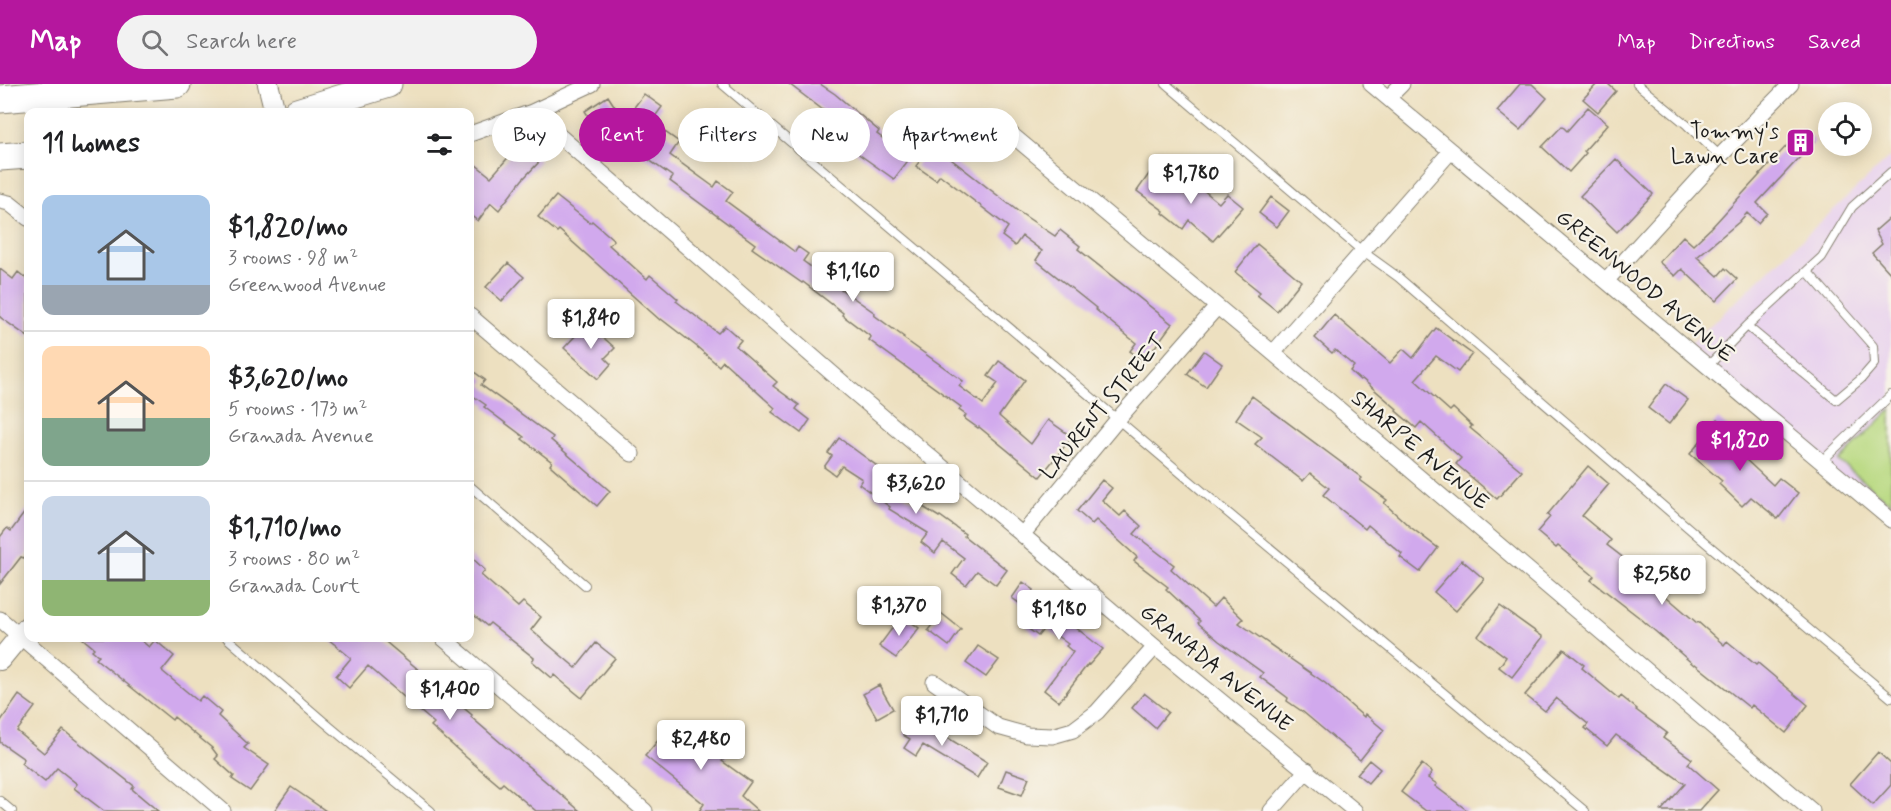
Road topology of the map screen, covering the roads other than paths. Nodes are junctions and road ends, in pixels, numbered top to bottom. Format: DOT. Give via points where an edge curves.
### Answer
graph roads {
  1 [pos="177,84"];
  2 [pos="268,84"];
  3 [pos="388,84"];
  4 [pos="592,84"];
  5 [pos="722,84"];
  6 [pos="1167,84"];
  7 [pos="1371,84"];
  8 [pos="1402,84"];
  9 [pos="1637,84"];
  10 [pos="1791,84"];
  11 [pos="1388,98"];
  12 [pos="0,99"];
  13 [pos="274,108"];
  14 [pos="312,108"];
  15 [pos="541,108"];
  16 [pos="492,126"];
  17 [pos="474,133"];
  18 [pos="1019,141"];
  19 [pos="567,143"];
  20 [pos="1451,151"];
  21 [pos="24,155"];
  22 [pos="1720,156"];
  23 [pos="0,157"];
  24 [pos="1891,172"];
  25 [pos="0,201"];
  26 [pos="24,215"];
  27 [pos="1362,251"];
  28 [pos="1807,271"];
  29 [pos="1606,281"];
  30 [pos="1216,307"];
  31 [pos="474,319"];
  32 [pos="1747,326"];
  33 [pos="1273,352"];
  34 [pos="1708,366"];
  35 [pos="1891,394"];
  36 [pos="1118,419"];
  37 [pos="632,454"];
  38 [pos="1822,461"];
  39 [pos="474,489"];
  40 [pos="1891,520"];
  41 [pos="1022,535"];
  42 [pos="585,585"];
  43 [pos="0,619"];
  44 [pos="24,631"];
  45 [pos="36,642"];
  46 [pos="232,642"];
  47 [pos="448,642"];
  48 [pos="1155,647"];
  49 [pos="0,660"];
  50 [pos="934,682"];
  51 [pos="1891,698"];
  52 [pos="1307,770"];
  53 [pos="0,801"];
  54 [pos="12,811"];
  55 [pos="224,811"];
  56 [pos="431,811"];
  57 [pos="645,811"];
  58 [pos="1271,811"];
  59 [pos="1355,811"];
  60 [pos="1585,811"];
  61 [pos="1812,811"];
  1 -- 12 [label="highway"];
  2 -- 13 [label="street"];
  3 -- 14 [label="highway"];
  4 -- 15 [label="street"];
  5 -- 36 [label="lane"];
  6 -- 27 [label="lane"];
  7 -- 11 [label="street, GREENWOOD AVENUE"];
  8 -- 11 [label="street"];
  9 -- 22 [label="lane"];
  10 -- 22 [label="street"];
  11 -- 20 [label="street, GREENWOOD AVENUE"];
  16 -- 17 [label="street"];
  18 -- 30 [label="street, SHARPE AVENUE"];
  19 -- 41 [label="street, GRANADA AVENUE"];
  20 -- 27 [label="street"];
  20 -- 29 [label="street, GREENWOOD AVENUE"];
  21 -- 23 [label="highway"];
  22 -- 29 [label="street"];
  24 -- 28 [label="lane" via="1852,207 1822,257"];
  25 -- 26 [label="street"];
  27 -- 33 [label="street"];
  27 -- 51 [label="lane" via="1398,277"];
  28 -- 32 [label="lane"];
  28 -- 32 [label="lane" via="1873,346 1874,364 1861,379 1836,399"];
  29 -- 34 [label="street, GREENWOOD AVENUE"];
  30 -- 33 [label="street, SHARPE AVENUE"];
  30 -- 36 [label="street, LAURENT STREET"];
  31 -- 37 [label="street"];
  32 -- 34 [label="lane"];
  33 -- 61 [label="street, SHARPE AVENUE"];
  34 -- 38 [label="street, GREENWOOD AVENUE"];
  35 -- 38 [label="lane"];
  36 -- 41 [label="street, LAURENT STREET"];
  36 -- 60 [label="lane"];
  38 -- 40 [label="street, GREENWOOD AVENUE"];
  39 -- 42 [label="lane"];
  41 -- 48 [label="street, GRANADA AVENUE"];
  43 -- 44 [label="street"];
  44 -- 49 [label="street"];
  45 -- 55 [label="street"];
  46 -- 56 [label="lane"];
  47 -- 57 [label="street"];
  48 -- 50 [label="street" via="1097,712 1073,730 1052,736 1027,735 998,727"];
  48 -- 52 [label="street, GRANADA AVENUE"];
  52 -- 58 [label="street"];
  52 -- 59 [label="street, GRANADA AVENUE"];
  53 -- 54 [label="lane"];
}
